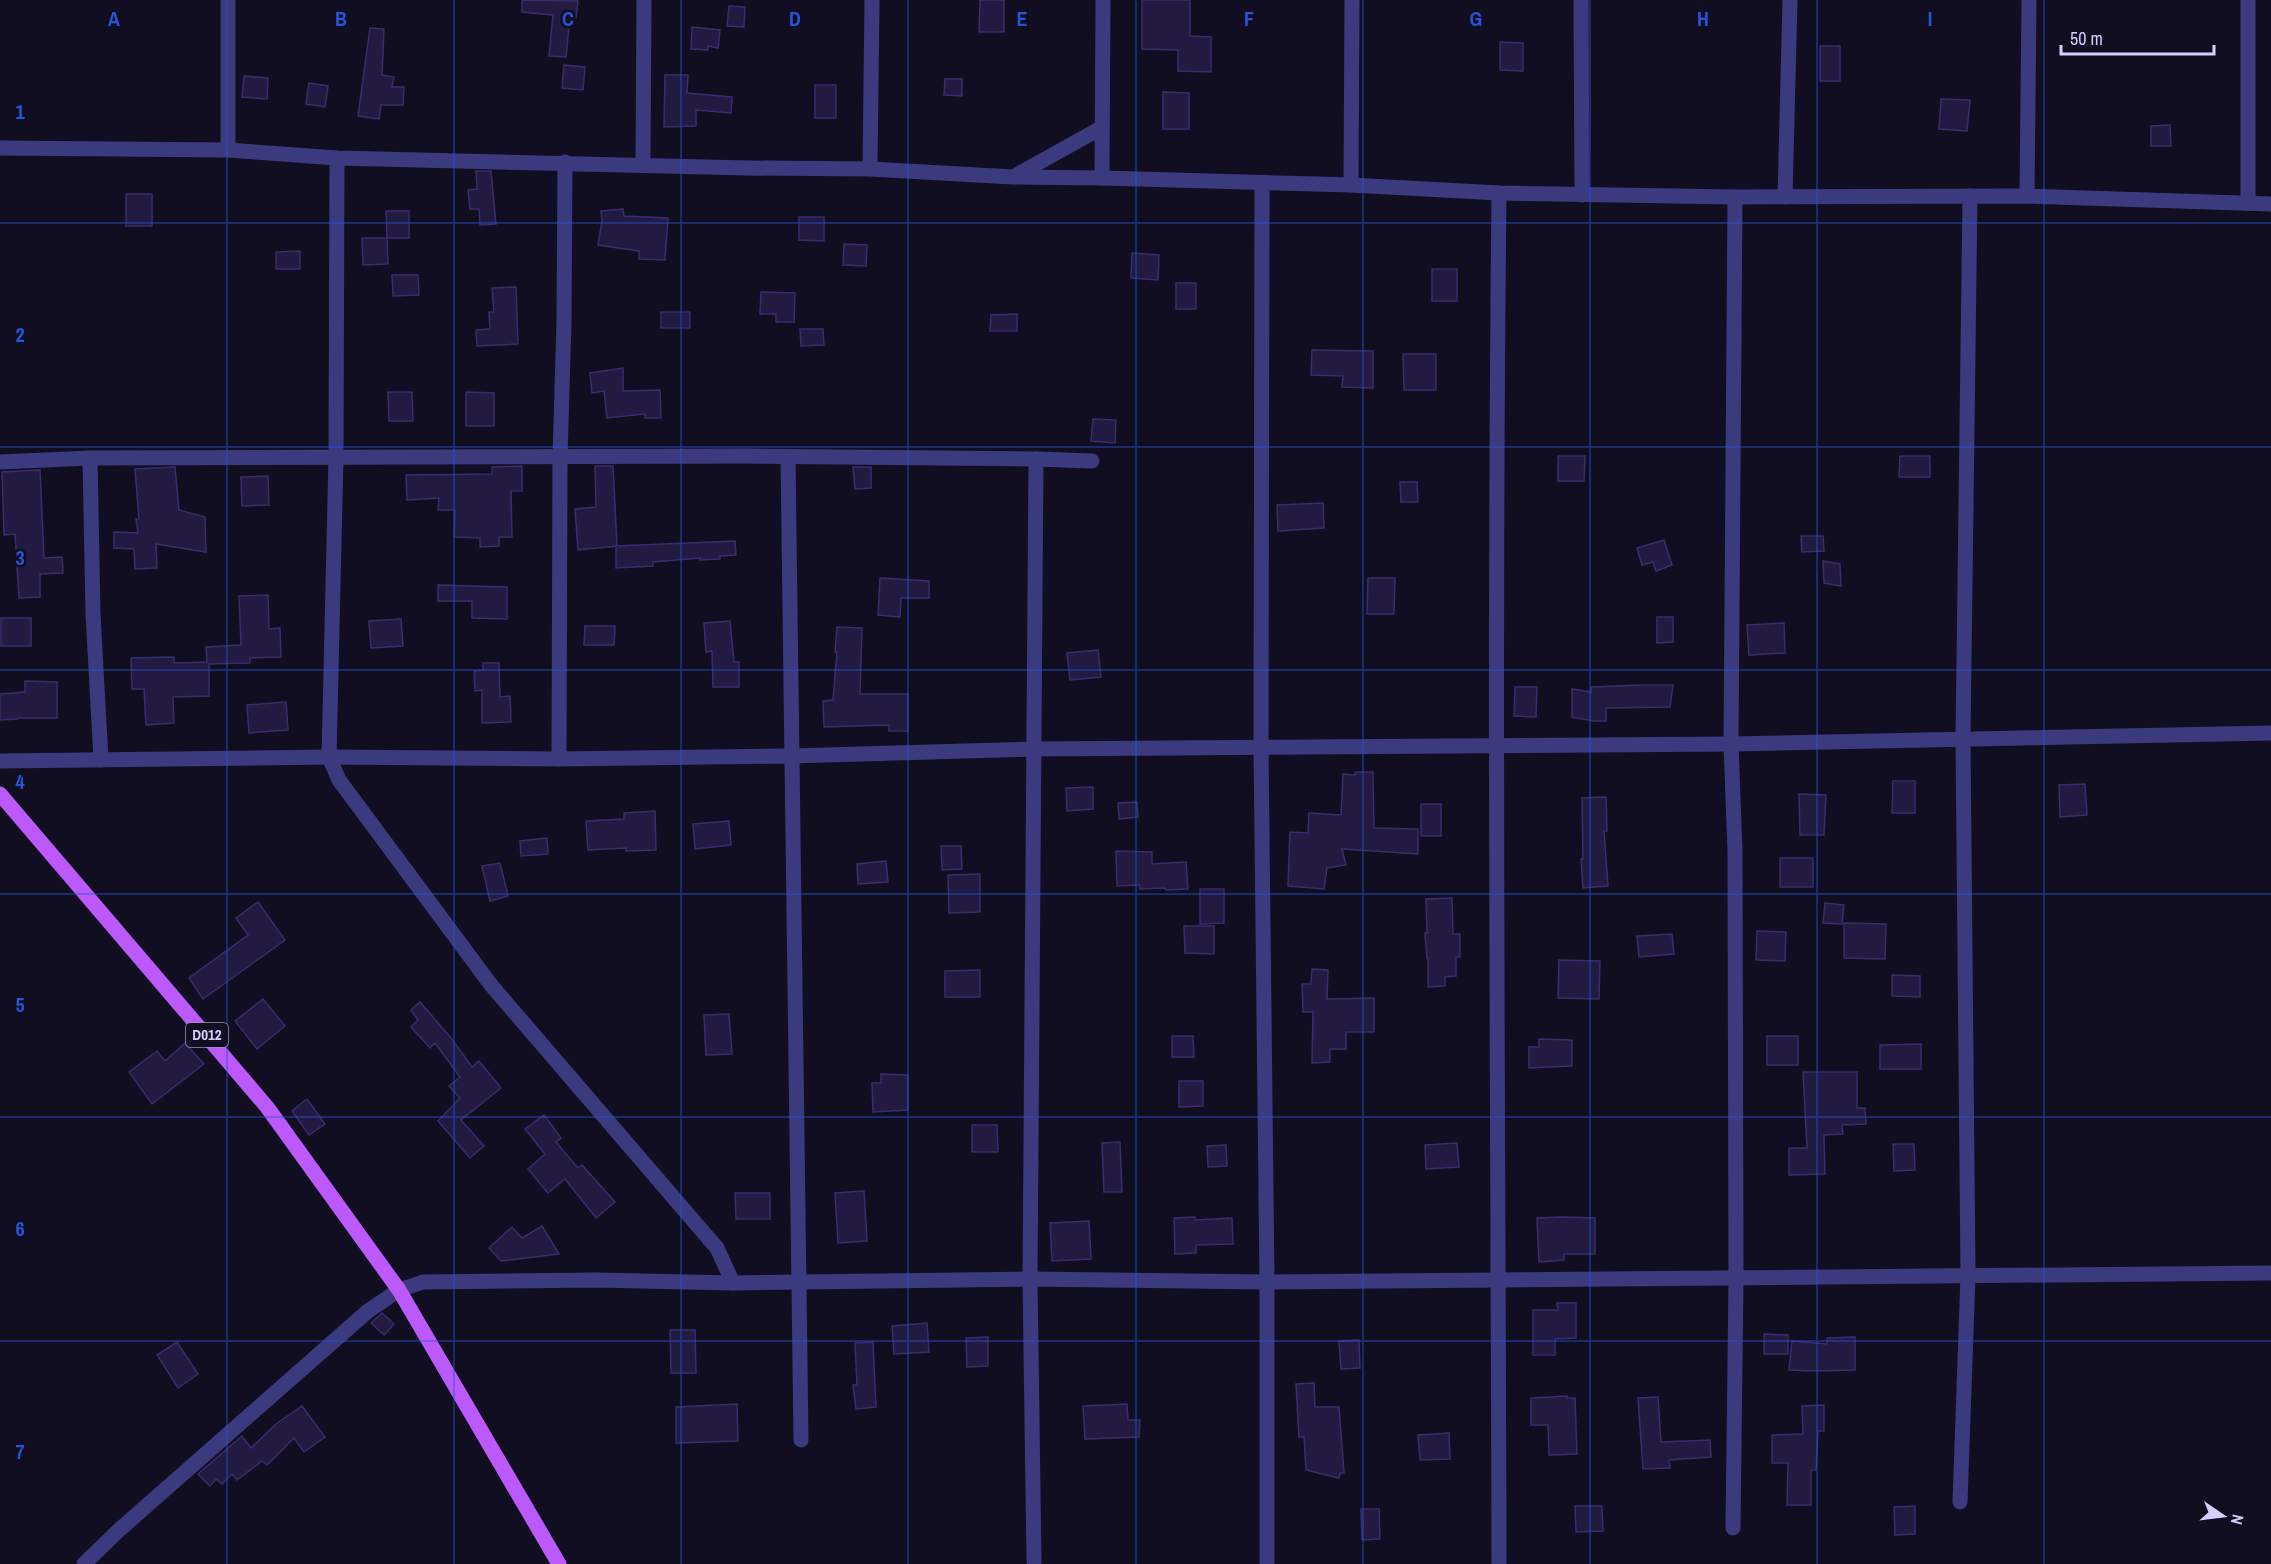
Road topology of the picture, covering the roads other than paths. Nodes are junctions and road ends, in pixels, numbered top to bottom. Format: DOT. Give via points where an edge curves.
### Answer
graph roads {
  1 [pos="228,0"];
  2 [pos="644,0"];
  3 [pos="872,0"];
  4 [pos="1103,0"];
  5 [pos="1352,0"];
  6 [pos="1581,0"];
  7 [pos="1790,0"];
  8 [pos="2028,0"];
  9 [pos="2248,0"];
  10 [pos="1101,128"];
  11 [pos="0,148"];
  12 [pos="228,150"];
  13 [pos="337,158"];
  14 [pos="565,162"];
  15 [pos="643,164"];
  16 [pos="870,169"];
  17 [pos="1013,177"];
  18 [pos="1101,178"];
  19 [pos="1262,183"];
  20 [pos="1351,185"];
  21 [pos="1499,193"];
  22 [pos="1582,195"];
  23 [pos="1970,196"];
  24 [pos="2027,196"];
  25 [pos="1735,197"];
  26 [pos="1785,197"];
  27 [pos="2248,203"];
  28 [pos="2271,204"];
  29 [pos="336,457"];
  30 [pos="560,457"];
  31 [pos="788,457"];
  32 [pos="90,458"];
  33 [pos="1036,459"];
  34 [pos="1092,461"];
  35 [pos="0,462"];
  36 [pos="2271,733"];
  37 [pos="1963,738"];
  38 [pos="1731,744"];
  39 [pos="1496,746"];
  40 [pos="1261,747"];
  41 [pos="1034,749"];
  42 [pos="790,756"];
  43 [pos="329,757"];
  44 [pos="559,759"];
  45 [pos="101,760"];
  46 [pos="0,761"];
  47 [pos="0,794"];
  48 [pos="2271,1272"];
  49 [pos="1968,1275"];
  50 [pos="1030,1279"];
  51 [pos="1736,1279"];
  52 [pos="1498,1280"];
  53 [pos="798,1281"];
  54 [pos="1267,1282"];
  55 [pos="733,1283"];
  56 [pos="399,1290"];
  57 [pos="801,1440"];
  58 [pos="1960,1502"];
  59 [pos="1733,1528"];
  60 [pos="1034,1561"];
  61 [pos="84,1564"];
  62 [pos="559,1564"];
  63 [pos="1267,1564"];
  64 [pos="1499,1564"];
  1 -- 12 [label="street"];
  2 -- 15 [label="street"];
  3 -- 16 [label="street"];
  4 -- 10 [label="street"];
  5 -- 20 [label="street"];
  6 -- 22 [label="street"];
  7 -- 26 [label="street"];
  8 -- 24 [label="street"];
  9 -- 27 [label="street"];
  10 -- 17 [label="street"];
  10 -- 18 [label="street"];
  11 -- 12 [label="street"];
  12 -- 13 [label="street"];
  13 -- 14 [label="street"];
  13 -- 29 [label="street"];
  14 -- 15 [label="street"];
  14 -- 30 [label="street"];
  15 -- 16 [label="street"];
  16 -- 17 [label="street"];
  17 -- 18 [label="street"];
  18 -- 19 [label="street"];
  19 -- 20 [label="street"];
  19 -- 40 [label="street"];
  20 -- 21 [label="street"];
  21 -- 22 [label="street"];
  21 -- 39 [label="street"];
  22 -- 25 [label="street"];
  23 -- 24 [label="street"];
  23 -- 26 [label="street"];
  23 -- 37 [label="street"];
  24 -- 27 [label="street"];
  25 -- 26 [label="street"];
  25 -- 38 [label="street"];
  27 -- 28 [label="street"];
  29 -- 30 [label="street"];
  29 -- 32 [label="street"];
  29 -- 43 [label="street"];
  30 -- 31 [label="street"];
  30 -- 44 [label="street"];
  31 -- 33 [label="street"];
  31 -- 42 [label="street"];
  32 -- 35 [label="street"];
  32 -- 45 [label="street"];
  33 -- 34 [label="street"];
  33 -- 41 [label="street"];
  36 -- 37 [label="street"];
  37 -- 38 [label="street"];
  37 -- 49 [label="street"];
  38 -- 39 [label="street"];
  38 -- 51 [label="street"];
  39 -- 40 [label="street"];
  39 -- 52 [label="street"];
  40 -- 41 [label="street"];
  40 -- 54 [label="street"];
  41 -- 42 [label="street"];
  41 -- 50 [label="street"];
  42 -- 44 [label="street"];
  42 -- 53 [label="street"];
  43 -- 44 [label="street"];
  43 -- 45 [label="street"];
  43 -- 55 [label="street" via="339,780 490,986 717,1248"];
  45 -- 46 [label="street"];
  47 -- 56 [label="main road, D012" via="267,1107"];
  48 -- 49 [label="street"];
  49 -- 51 [label="street"];
  49 -- 58 [label="street"];
  50 -- 53 [label="street"];
  50 -- 54 [label="street"];
  50 -- 60 [label="street"];
  51 -- 52 [label="street"];
  51 -- 59 [label="street"];
  52 -- 54 [label="street"];
  52 -- 64 [label="street"];
  53 -- 55 [label="street"];
  53 -- 57 [label="street"];
  54 -- 63 [label="street"];
  55 -- 56 [label="street" via="423,1282"];
  56 -- 61 [label="street" via="368,1311"];
  56 -- 62 [label="main road, D012"];
}
